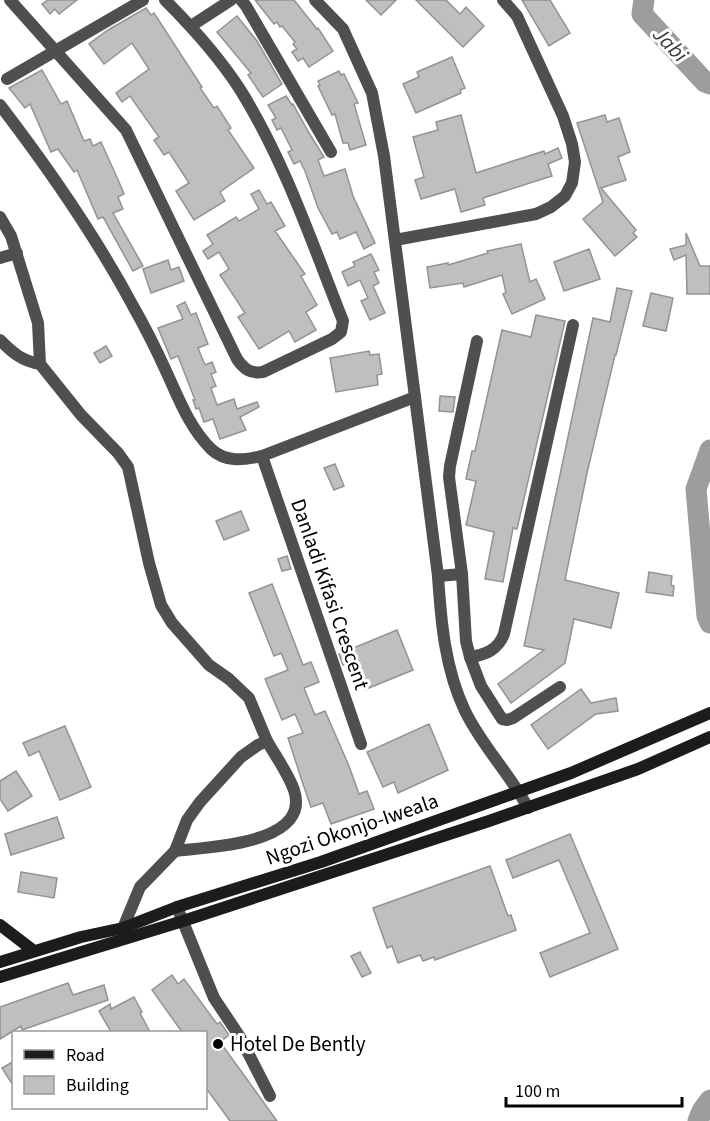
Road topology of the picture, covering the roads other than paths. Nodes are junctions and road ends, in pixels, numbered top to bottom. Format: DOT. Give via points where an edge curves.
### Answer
graph roads {
  1 [pos="10,0"];
  2 [pos="143,0"];
  3 [pos="165,0"];
  4 [pos="231,0"];
  5 [pos="241,0"];
  6 [pos="315,0"];
  7 [pos="503,0"];
  8 [pos="191,26"];
  9 [pos="55,51"];
  10 [pos="7,78"];
  11 [pos="0,105"];
  12 [pos="331,152"];
  13 [pos="0,217"];
  14 [pos="395,240"];
  15 [pos="17,253"];
  16 [pos="0,258"];
  17 [pos="573,325"];
  18 [pos="0,340"];
  19 [pos="477,341"];
  20 [pos="40,364"];
  21 [pos="415,397"];
  22 [pos="262,456"];
  23 [pos="462,574"];
  24 [pos="438,576"];
  25 [pos="470,657"];
  26 [pos="560,687"];
  27 [pos="710,713"];
  28 [pos="710,737"];
  29 [pos="267,741"];
  30 [pos="361,744"];
  31 [pos="519,791"];
  32 [pos="528,808"];
  33 [pos="175,851"];
  34 [pos="177,908"];
  35 [pos="183,921"];
  36 [pos="0,925"];
  37 [pos="123,928"];
  38 [pos="34,951"];
  39 [pos="0,962"];
  40 [pos="0,978"];
  41 [pos="270,1096"];
  1 -- 9 [label="street"];
  2 -- 9 [label="street"];
  3 -- 8 [label="street"];
  4 -- 8 [label="street"];
  5 -- 12 [label="street"];
  6 -- 14 [label="street" via="342,29 372,93"];
  7 -- 14 [label="street" via="517,16 563,116 575,162 572,183 565,196 536,214"];
  8 -- 9 [label="street" via="256,116 298,206 343,321 341,332 332,339 254,374 237,359 126,130"];
  9 -- 10 [label="street"];
  11 -- 22 [label="street" via="54,177 95,241 133,305 184,412 200,436 214,451 232,460"];
  13 -- 15 [label="street"];
  14 -- 21 [label="street"];
  15 -- 16 [label="street"];
  15 -- 20 [label="street" via="38,323"];
  17 -- 25 [label="street" via="504,634 488,652"];
  18 -- 20 [label="street" via="16,357"];
  19 -- 23 [label="street" via="450,466"];
  20 -- 29 [label="street" via="128,467 162,606 209,664 249,698"];
  21 -- 22 [label="street"];
  21 -- 24 [label="street"];
  22 -- 30 [label="street, Danladi Kifasi Crescent"];
  23 -- 24 [label="street"];
  23 -- 25 [label="street"];
  24 -- 31 [label="street" via="444,639 465,711"];
  25 -- 26 [label="street" via="481,686 502,719 513,718"];
  27 -- 31 [label="street, Ngozi Okonjo-Iweala"];
  28 -- 32 [label="street, Ngozi Okonjo-Iweala" via="638,769"];
  29 -- 33 [label="street" via="241,757 200,802 187,820"];
  29 -- 33 [label="street" via="294,791 295,806 288,822 261,839"];
  31 -- 32 [label="street"];
  31 -- 34 [label="street, Ngozi Okonjo-Iweala" via="321,862"];
  32 -- 35 [label="street, Ngozi Okonjo-Iweala"];
  33 -- 37 [label="street" via="140,887"];
  34 -- 35 [label="street"];
  34 -- 37 [label="street, Ngozi Okonjo-Iweala"];
  35 -- 40 [label="street, Ngozi Okonjo-Iweala"];
  35 -- 41 [label="street" via="214,998 240,1037"];
  36 -- 38 [label="street"];
  37 -- 38 [label="street, Ngozi Okonjo-Iweala"];
  38 -- 39 [label="street, Ngozi Okonjo-Iweala"];
}
